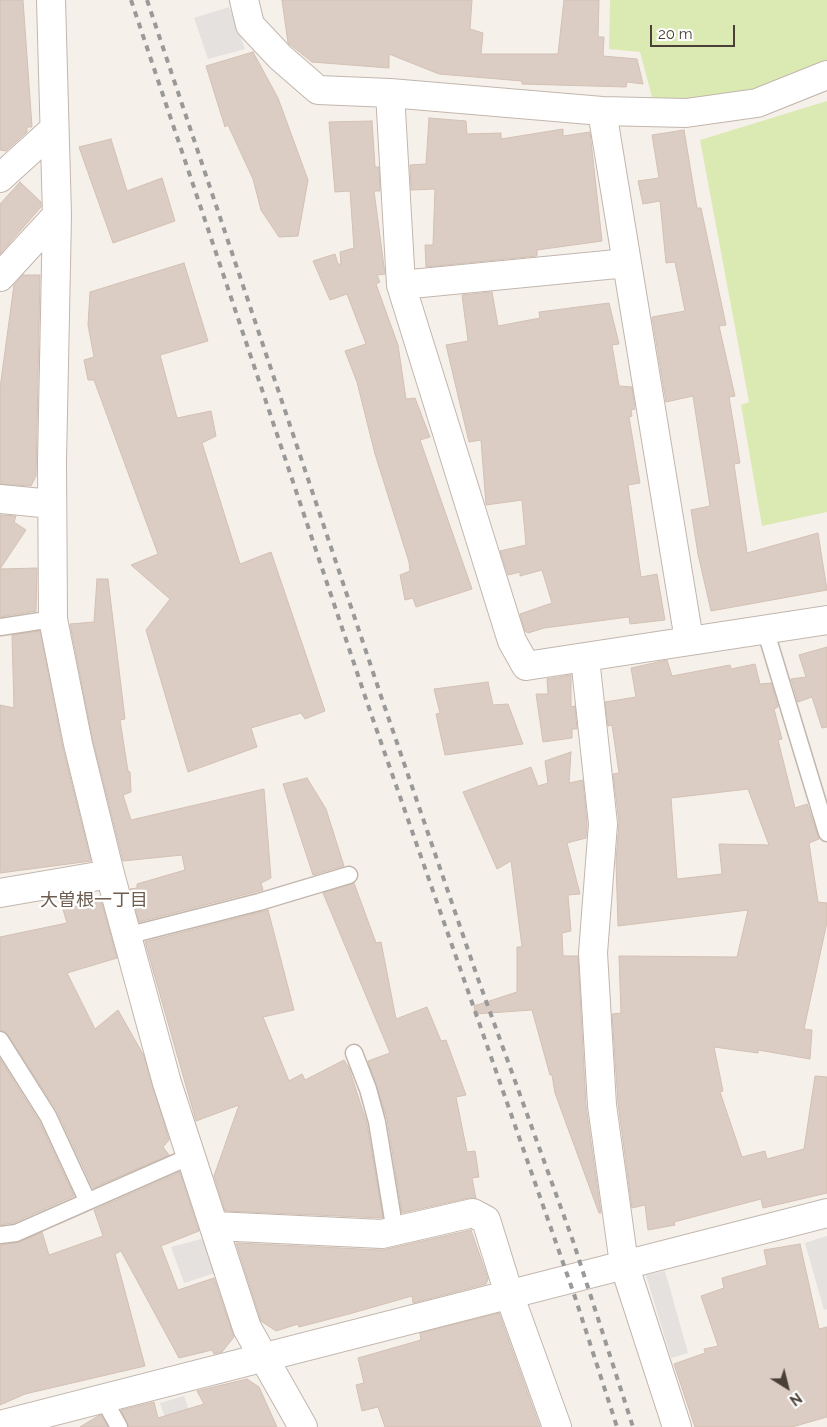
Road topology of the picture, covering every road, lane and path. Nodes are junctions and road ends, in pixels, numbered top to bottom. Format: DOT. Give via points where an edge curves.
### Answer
graph roads {
  1 [pos="52,0"];
  2 [pos="244,0"];
  3 [pos="827,75"];
  4 [pos="390,93"];
  5 [pos="602,111"];
  6 [pos="54,128"];
  7 [pos="0,178"];
  8 [pos="57,215"];
  9 [pos="627,263"];
  10 [pos="0,277"];
  11 [pos="401,285"];
  12 [pos="0,499"];
  13 [pos="52,504"];
  14 [pos="53,619"];
  15 [pos="827,620"];
  16 [pos="0,627"];
  17 [pos="765,629"];
  18 [pos="689,640"];
  19 [pos="585,658"];
  20 [pos="827,833"];
  21 [pos="110,874"];
  22 [pos="349,875"];
  23 [pos="0,893"];
  24 [pos="126,936"];
  25 [pos="0,1040"];
  26 [pos="354,1053"];
  27 [pos="192,1156"];
  28 [pos="87,1200"];
  29 [pos="827,1213"];
  30 [pos="214,1226"];
  31 [pos="395,1232"];
  32 [pos="0,1235"];
  33 [pos="624,1264"];
  34 [pos="509,1294"];
  35 [pos="264,1357"];
  36 [pos="104,1400"];
  37 [pos="0,1425"];
  38 [pos="119,1427"];
  39 [pos="303,1427"];
  40 [pos="557,1427"];
  41 [pos="677,1427"];
  1 -- 6 [label="street"];
  2 -- 4 [label="street" via="250,25 318,90"];
  3 -- 5 [label="street" via="757,103 686,113"];
  4 -- 5 [label="street"];
  4 -- 11 [label="street"];
  5 -- 9 [label="street"];
  6 -- 7 [label="street"];
  6 -- 8 [label="street"];
  8 -- 10 [label="street"];
  8 -- 13 [label="street"];
  9 -- 11 [label="street"];
  9 -- 18 [label="street"];
  11 -- 19 [label="street" via="512,641 526,666"];
  12 -- 13 [label="street"];
  13 -- 14 [label="street"];
  14 -- 16 [label="lane"];
  14 -- 21 [label="street" via="78,744"];
  15 -- 17 [label="street"];
  17 -- 18 [label="street"];
  17 -- 20 [label="lane"];
  18 -- 19 [label="street"];
  19 -- 33 [label="street" via="603,824 593,953 602,1105"];
  21 -- 23 [label="street"];
  21 -- 24 [label="street"];
  22 -- 24 [label="lane"];
  24 -- 27 [label="street"];
  25 -- 28 [label="lane" via="48,1116"];
  26 -- 31 [label="lane" via="377,1122"];
  27 -- 28 [label="lane"];
  27 -- 30 [label="street"];
  28 -- 32 [label="lane" via="16,1233"];
  29 -- 33 [label="street"];
  30 -- 31 [label="street"];
  30 -- 35 [label="street" via="247,1328"];
  31 -- 34 [label="street" via="473,1213 486,1220"];
  33 -- 34 [label="street"];
  33 -- 41 [label="street"];
  34 -- 35 [label="street"];
  34 -- 40 [label="street"];
  35 -- 36 [label="street"];
  35 -- 39 [label="street"];
  36 -- 37 [label="street"];
  36 -- 38 [label="lane"];
}
